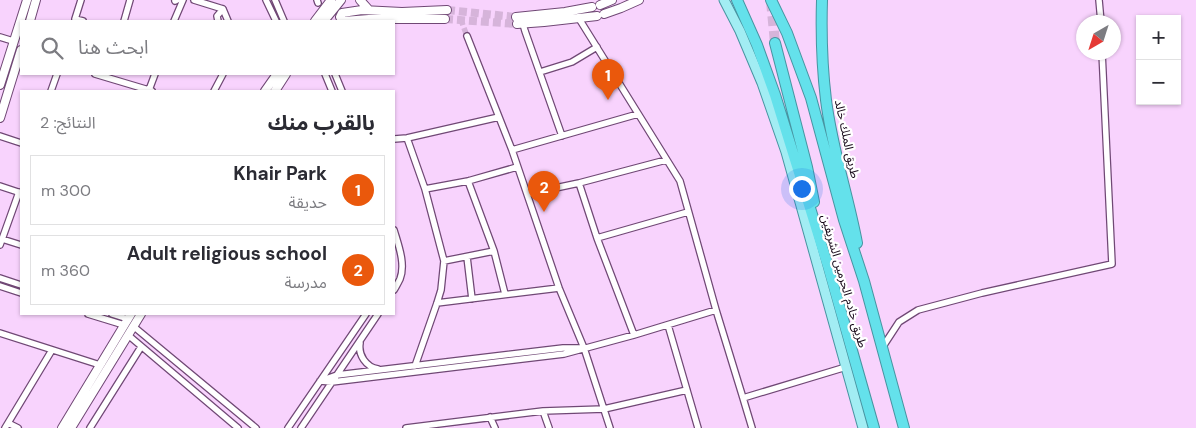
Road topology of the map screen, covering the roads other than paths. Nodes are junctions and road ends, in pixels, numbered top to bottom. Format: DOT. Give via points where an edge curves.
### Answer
graph roads {
  1 [pos="27,0"];
  2 [pos="36,0"];
  3 [pos="81,0"];
  4 [pos="130,0"];
  5 [pos="183,0"];
  6 [pos="194,0"];
  7 [pos="266,0"];
  8 [pos="275,0"];
  9 [pos="331,0"];
  10 [pos="340,0"];
  11 [pos="360,0"];
  12 [pos="612,0"];
  13 [pos="638,0"];
  14 [pos="724,0"];
  15 [pos="737,0"];
  16 [pos="771,0"];
  17 [pos="822,0"];
  18 [pos="1099,0"];
  19 [pos="223,9"];
  20 [pos="369,10"];
  21 [pos="574,10"];
  22 [pos="1100,15"];
  23 [pos="579,18"];
  24 [pos="20,20"];
  25 [pos="20,20"];
  26 [pos="30,20"];
  27 [pos="79,20"];
  28 [pos="124,20"];
  29 [pos="174,20"];
  30 [pos="218,20"];
  31 [pos="228,20"];
  32 [pos="276,20"];
  33 [pos="284,20"];
  34 [pos="316,20"];
  35 [pos="325,20"];
  36 [pos="342,20"];
  37 [pos="358,20"];
  38 [pos="518,21"];
  39 [pos="467,36"];
  40 [pos="0,37"];
  41 [pos="13,41"];
  42 [pos="774,43"];
  43 [pos="597,47"];
  44 [pos="20,54"];
  45 [pos="1102,60"];
  46 [pos="540,72"];
  47 [pos="57,75"];
  48 [pos="155,75"];
  49 [pos="222,75"];
  50 [pos="276,75"];
  51 [pos="285,75"];
  52 [pos="325,75"];
  53 [pos="335,75"];
  54 [pos="109,76"];
  55 [pos="1,81"];
  56 [pos="51,90"];
  57 [pos="148,90"];
  58 [pos="151,90"];
  59 [pos="215,90"];
  60 [pos="266,90"];
  61 [pos="276,90"];
  62 [pos="332,90"];
  63 [pos="342,90"];
  64 [pos="638,114"];
  65 [pos="499,117"];
  66 [pos="0,118"];
  67 [pos="0,136"];
  68 [pos="562,136"];
  69 [pos="407,138"];
  70 [pos="395,139"];
  71 [pos="20,143"];
  72 [pos="512,150"];
  73 [pos="666,160"];
  74 [pos="517,167"];
  75 [pos="468,181"];
  76 [pos="579,184"];
  77 [pos="0,186"];
  78 [pos="425,189"];
  79 [pos="20,193"];
  80 [pos="527,194"];
  81 [pos="688,212"];
  82 [pos="395,233"];
  83 [pos="596,238"];
  84 [pos="1,242"];
  85 [pos="20,245"];
  86 [pos="494,251"];
  87 [pos="467,256"];
  88 [pos="444,261"];
  89 [pos="828,266"];
  90 [pos="0,278"];
  91 [pos="864,281"];
  92 [pos="20,285"];
  93 [pos="0,286"];
  94 [pos="395,288"];
  95 [pos="559,288"];
  96 [pos="20,292"];
  97 [pos="505,294"];
  98 [pos="472,299"];
  99 [pos="438,302"];
  100 [pos="716,310"];
  101 [pos="96,315"];
  102 [pos="115,315"];
  103 [pos="140,315"];
  104 [pos="365,315"];
  105 [pos="377,315"];
  106 [pos="128,319"];
  107 [pos="668,325"];
  108 [pos="133,326"];
  109 [pos="0,333"];
  110 [pos="128,335"];
  111 [pos="634,335"];
  112 [pos="362,338"];
  113 [pos="141,347"];
  114 [pos="584,348"];
  115 [pos="882,348"];
  116 [pos="52,350"];
  117 [pos="100,365"];
  118 [pos="414,366"];
  119 [pos="846,367"];
  120 [pos="383,370"];
  121 [pos="337,375"];
  122 [pos="320,381"];
  123 [pos="332,382"];
  124 [pos="687,390"];
  125 [pos="743,398"];
  126 [pos="604,409"];
  127 [pos="543,411"];
  128 [pos="490,417"];
  129 [pos="6,425"];
  130 [pos="433,426"];
  131 [pos="18,428"];
  132 [pos="62,428"];
  133 [pos="71,428"];
  134 [pos="90,428"];
  135 [pos="238,428"];
  136 [pos="256,428"];
  137 [pos="288,428"];
  138 [pos="301,428"];
  139 [pos="406,428"];
  140 [pos="494,428"];
  141 [pos="549,428"];
  142 [pos="610,428"];
  143 [pos="698,428"];
  144 [pos="752,428"];
  145 [pos="864,428"];
  146 [pos="874,428"];
  147 [pos="904,428"];
  1 -- 24 [label="main road"];
  2 -- 26 [label="main road"];
  3 -- 27 [label="street" via="75,19"];
  4 -- 28 [label="street"];
  5 -- 29 [label="street"];
  6 -- 19 [label="street"];
  7 -- 32 [label="street"];
  8 -- 33 [label="street"];
  9 -- 34 [label="main road"];
  10 -- 35 [label="main road"];
  11 -- 20 [label="main road"];
  12 -- 21 [label="main road"];
  13 -- 23 [label="main road" via="601,15"];
  14 -- 119 [label="main road" via="762,83 786,152"];
  15 -- 89 [label="highway, طريق خادم الحرمين الشريفين" via="775,95"];
  16 -- 91 [label="highway, طريق خادم الحرمين الشريفين" via="811,98"];
  17 -- 91 [label="highway, طريق الملك خالد" via="821,41 826,100"];
  18 -- 22 [label="street"];
  19 -- 30 [label="street"];
  19 -- 31 [label="street"];
  20 -- 36 [label="main road" via="342,13"];
  20 -- 37 [label="main road" via="446,15"];
  21 -- 23 [label="street"];
  21 -- 38 [label="main road"];
  23 -- 38 [label="main road"];
  23 -- 43 [label="street"];
  25 -- 41 [label="main road"];
  38 -- 46 [label="street"];
  39 -- 65 [label="street"];
  40 -- 41 [label="street"];
  41 -- 55 [label="main road"];
  42 -- 89 [label="highway" via="807,167"];
  43 -- 46 [label="street" via="572,62"];
  43 -- 64 [label="street"];
  44 -- 66 [label="main road"];
  45 -- 115 [label="street" via="1112,264 918,310 900,322"];
  46 -- 68 [label="street"];
  47 -- 56 [label="street"];
  48 -- 58 [label="street"];
  49 -- 59 [label="street"];
  50 -- 60 [label="main road"];
  51 -- 61 [label="main road"];
  52 -- 62 [label="street"];
  53 -- 63 [label="street"];
  54 -- 57 [label="street"];
  64 -- 68 [label="street"];
  64 -- 73 [label="street"];
  65 -- 69 [label="street"];
  65 -- 72 [label="street"];
  67 -- 71 [label="street"];
  68 -- 72 [label="street"];
  69 -- 70 [label="street"];
  69 -- 78 [label="street"];
  72 -- 74 [label="street"];
  73 -- 76 [label="street"];
  73 -- 81 [label="street" via="680,181"];
  74 -- 75 [label="street"];
  74 -- 80 [label="street"];
  75 -- 78 [label="street"];
  75 -- 86 [label="street"];
  76 -- 80 [label="street"];
  76 -- 83 [label="street"];
  77 -- 79 [label="street"];
  78 -- 88 [label="street"];
  79 -- 84 [label="street"];
  80 -- 95 [label="street"];
  81 -- 83 [label="street"];
  81 -- 100 [label="street"];
  82 -- 94 [label="street" via="402,268"];
  83 -- 111 [label="street"];
  84 -- 85 [label="street"];
  86 -- 87 [label="street"];
  86 -- 97 [label="street"];
  87 -- 88 [label="street"];
  87 -- 98 [label="street"];
  88 -- 99 [label="street"];
  89 -- 146 [label="highway, طريق خادم الحرمين الشريفين"];
  90 -- 92 [label="street"];
  91 -- 115 [label="highway, طريق خادم الحرمين الشريفين"];
  93 -- 96 [label="street"];
  95 -- 97 [label="street"];
  95 -- 114 [label="street"];
  97 -- 98 [label="street"];
  98 -- 99 [label="street"];
  99 -- 118 [label="street"];
  100 -- 107 [label="street"];
  100 -- 125 [label="street"];
  101 -- 106 [label="street"];
  102 -- 106 [label="street"];
  103 -- 108 [label="main road"];
  104 -- 122 [label="street"];
  105 -- 112 [label="street"];
  106 -- 117 [label="main road"];
  107 -- 111 [label="street"];
  107 -- 124 [label="street"];
  108 -- 110 [label="main road"];
  108 -- 136 [label="street"];
  109 -- 116 [label="street"];
  110 -- 113 [label="street"];
  110 -- 133 [label="main road"];
  111 -- 114 [label="street"];
  112 -- 120 [label="street" via="360,353 373,368"];
  112 -- 121 [label="street"];
  113 -- 134 [label="street"];
  113 -- 135 [label="street"];
  114 -- 118 [label="street"];
  114 -- 123 [label="street" via="564,354"];
  114 -- 126 [label="street"];
  115 -- 147 [label="highway, طريق خادم الحرمين الشريفين"];
  116 -- 117 [label="street"];
  116 -- 129 [label="street"];
  117 -- 132 [label="main road"];
  118 -- 120 [label="street"];
  119 -- 125 [label="street"];
  119 -- 145 [label="main road"];
  120 -- 121 [label="street"];
  121 -- 122 [label="street"];
  121 -- 123 [label="street"];
  122 -- 123 [label="street"];
  122 -- 137 [label="street"];
  123 -- 138 [label="street"];
  124 -- 126 [label="street"];
  124 -- 143 [label="street"];
  125 -- 144 [label="street"];
  126 -- 127 [label="street"];
  126 -- 142 [label="street"];
  127 -- 128 [label="street"];
  127 -- 141 [label="street"];
  128 -- 130 [label="street"];
  128 -- 140 [label="street"];
  129 -- 131 [label="street"];
  130 -- 139 [label="street"];
}
